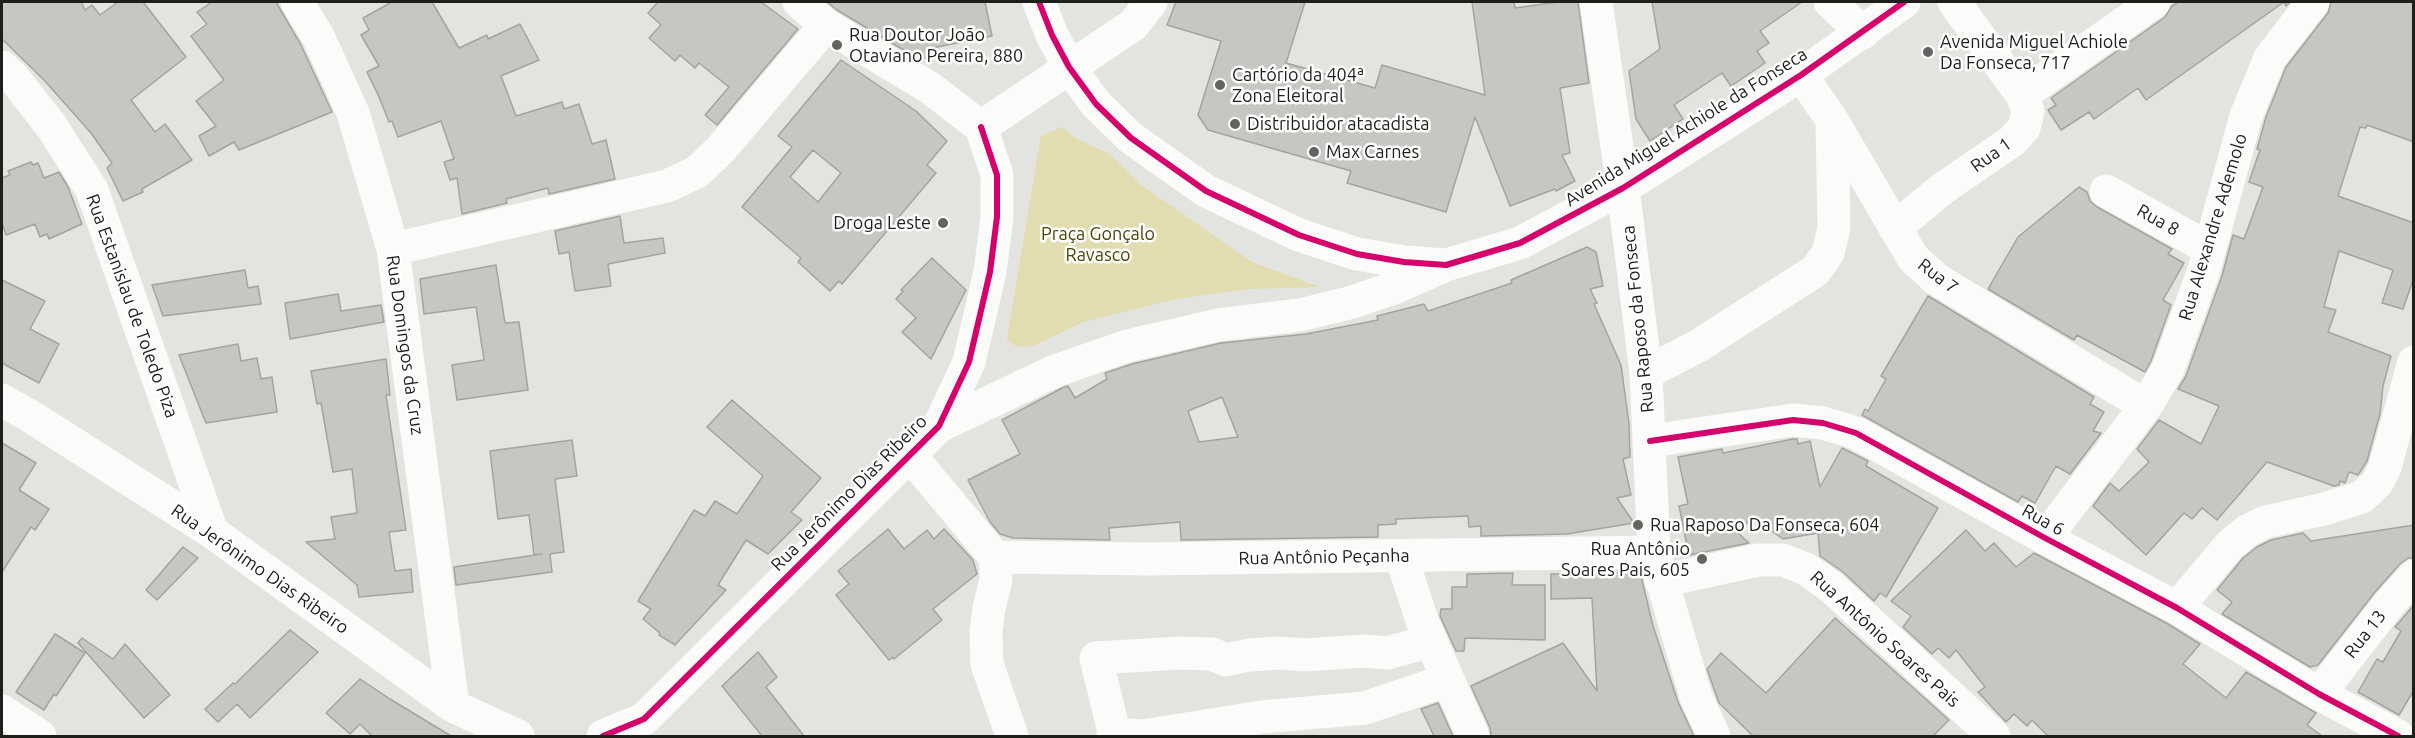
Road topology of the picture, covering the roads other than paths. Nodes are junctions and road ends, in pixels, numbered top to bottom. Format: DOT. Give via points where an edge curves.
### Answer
graph roads {
  1 [pos="297,2"];
  2 [pos="799,2"];
  3 [pos="1039,2"];
  4 [pos="1151,2"];
  5 [pos="1596,2"];
  6 [pos="1830,2"];
  7 [pos="1904,2"];
  8 [pos="1954,2"];
  9 [pos="2154,2"];
  10 [pos="2313,2"];
  11 [pos="826,25"];
  12 [pos="1863,33"];
  13 [pos="2,67"];
  14 [pos="1070,67"];
  15 [pos="1801,75"];
  16 [pos="2022,95"];
  17 [pos="1832,120"];
  18 [pos="981,127"];
  19 [pos="1623,188"];
  20 [pos="2106,191"];
  21 [pos="1895,228"];
  22 [pos="393,249"];
  23 [pos="2210,249"];
  24 [pos="1446,265"];
  25 [pos="2414,362"];
  26 [pos="1646,373"];
  27 [pos="2,400"];
  28 [pos="2146,406"];
  29 [pos="939,426"];
  30 [pos="1650,441"];
  31 [pos="909,454"];
  32 [pos="212,532"];
  33 [pos="2045,538"];
  34 [pos="1401,556"];
  35 [pos="995,557"];
  36 [pos="1657,566"];
  37 [pos="2414,576"];
  38 [pos="2177,608"];
  39 [pos="1431,641"];
  40 [pos="1448,680"];
  41 [pos="2319,694"];
  42 [pos="453,706"];
  43 [pos="2,711"];
  44 [pos="1114,735"];
  45 [pos="40,736"];
  46 [pos="518,736"];
  47 [pos="603,736"];
  48 [pos="1012,736"];
  49 [pos="1473,736"];
  50 [pos="1714,736"];
  51 [pos="1994,736"];
  52 [pos="2398,736"];
  1 -- 22 [label="street, Rua Domingos da Cruz" via="318,36 353,113"];
  2 -- 11 [label="street"];
  3 -- 14 [label="street, Avenida Miguel Achiole da Fonseca"];
  4 -- 14 [label="street" via="1133,25"];
  5 -- 19 [label="street, Rua Raposo da Fonseca"];
  6 -- 12 [label="street"];
  7 -- 12 [label="street, Avenida Miguel Achiole da Fonseca"];
  8 -- 16 [label="street"];
  9 -- 16 [label="street"];
  10 -- 23 [label="street, Rua Alexandre Ademolo" via="2270,58 2246,116"];
  11 -- 18 [label="street" via="930,88"];
  11 -- 22 [label="street" via="697,172 667,186"];
  12 -- 15 [label="street, Avenida Miguel Achiole da Fonseca"];
  13 -- 32 [label="street, Rua Estanislau de Toledo Piza" via="52,127 92,190"];
  14 -- 18 [label="street"];
  14 -- 24 [label="street, Avenida Miguel Achiole da Fonseca" via="1096,104 1131,138 1206,191 1299,235 1357,254"];
  15 -- 17 [label="street, Rua 7"];
  15 -- 19 [label="street, Avenida Miguel Achiole da Fonseca"];
  16 -- 21 [label="street, Rua 1" via="2028,111 2024,128 2012,141 1942,189"];
  17 -- 21 [label="street, Rua 7"];
  17 -- 26 [label="street" via="1834,228 1828,253 1815,271 1698,346"];
  18 -- 29 [label="street, Rua Jerônimo Dias Ribeiro" via="997,175 997,217 990,272 969,362"];
  19 -- 24 [label="street, Avenida Miguel Achiole da Fonseca" via="1520,243"];
  19 -- 26 [label="street, Rua Raposo da Fonseca"];
  20 -- 23 [label="street, Rua 8"];
  21 -- 28 [label="street, Rua 7" via="1913,258 1936,279"];
  22 -- 42 [label="street, Rua Domingos da Cruz"];
  23 -- 28 [label="street, Rua Alexandre Ademolo" via="2168,369"];
  24 -- 29 [label="street, Rua Jerônimo Dias Ribeiro" via="1394,288 1300,315 1218,325 1127,346 1055,371"];
  25 -- 38 [label="street" via="2377,483 2362,497 2265,522 2247,531 2230,545"];
  26 -- 30 [label="street, Rua Raposo da Fonseca"];
  27 -- 32 [label="street, Rua Jerônimo Dias Ribeiro"];
  28 -- 33 [label="street, Rua Alexandre Ademolo"];
  29 -- 31 [label="street, Rua Jerônimo Dias Ribeiro"];
  30 -- 33 [label="street, Rua 6" via="1793,420 1823,423 1856,433"];
  30 -- 36 [label="street, Rua Raposo da Fonseca"];
  31 -- 35 [label="street"];
  31 -- 47 [label="street, Rua Jerônimo Dias Ribeiro" via="644,720"];
  32 -- 42 [label="street, Rua Jerônimo Dias Ribeiro"];
  33 -- 38 [label="street, Rua 6"];
  34 -- 35 [label="street, Rua Antônio Peçanha"];
  34 -- 36 [label="street, Rua Antônio Peçanha"];
  34 -- 39 [label="street"];
  35 -- 48 [label="street" via="996,580 986,632 987,664"];
  36 -- 50 [label="street, Rua Raposo da Fonseca" via="1696,696"];
  36 -- 51 [label="street, Rua Antônio Soares Pais" via="1783,560 1806,569 1830,586"];
  37 -- 41 [label="street, Rua 13"];
  38 -- 41 [label="street, Rua 6"];
  39 -- 40 [label="street"];
  39 -- 44 [label="street" via="1387,653 1279,653 1226,660 1212,654 1180,652 1096,658"];
  40 -- 44 [label="street" via="1365,708 1261,717 1143,736"];
  40 -- 49 [label="street"];
  41 -- 52 [label="street, Rua 6"];
  42 -- 46 [label="street, Rua Jerônimo Dias Ribeiro"];
  43 -- 45 [label="street"];
}
